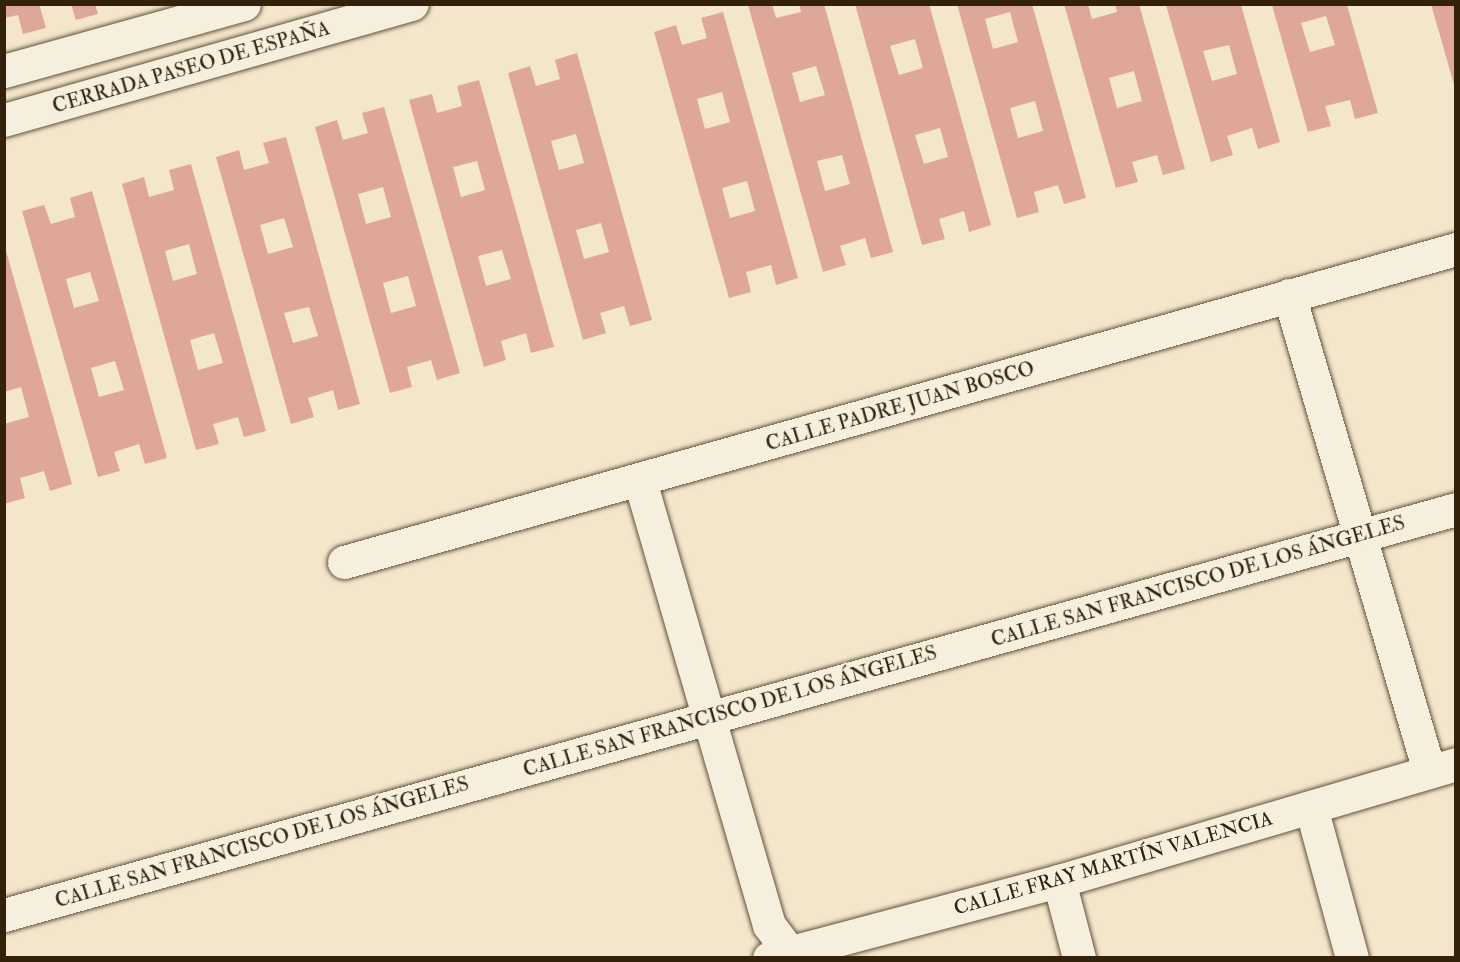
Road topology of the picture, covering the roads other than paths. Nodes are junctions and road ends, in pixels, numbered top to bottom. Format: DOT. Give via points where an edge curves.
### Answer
graph roads {
  1 [pos="244,4"];
  2 [pos="412,4"];
  3 [pos="4,71"];
  4 [pos="4,120"];
  5 [pos="1455,249"];
  6 [pos="1289,295"];
  7 [pos="640,481"];
  8 [pos="1455,509"];
  9 [pos="1358,537"];
  10 [pos="344,562"];
  11 [pos="707,717"];
  12 [pos="1442,768"];
  13 [pos="1311,807"];
  14 [pos="1059,881"];
  15 [pos="4,915"];
  16 [pos="785,955"];
  17 [pos="1079,957"];
  18 [pos="1352,957"];
  1 -- 3 [label="street"];
  2 -- 4 [label="street, CERRADA PASEO DE ESPAÑA"];
  5 -- 6 [label="street, CALLE PADRE JUAN BOSCO"];
  6 -- 7 [label="street, CALLE PADRE JUAN BOSCO"];
  6 -- 9 [label="street"];
  7 -- 10 [label="street, CALLE PADRE JUAN BOSCO"];
  7 -- 11 [label="street"];
  8 -- 9 [label="street, CALLE SAN FRANCISCO DE LOS ÁNGELES"];
  9 -- 11 [label="street, CALLE SAN FRANCISCO DE LOS ÁNGELES"];
  9 -- 12 [label="street"];
  11 -- 15 [label="street, CALLE SAN FRANCISCO DE LOS ÁNGELES"];
  11 -- 16 [label="street" via="770,925"];
  12 -- 13 [label="street, CALLE FRAY MARTÍN VALENCIA"];
  13 -- 14 [label="street, CALLE FRAY MARTÍN VALENCIA"];
  13 -- 18 [label="street"];
  14 -- 16 [label="street, CALLE FRAY MARTÍN VALENCIA"];
  14 -- 17 [label="street"];
}
